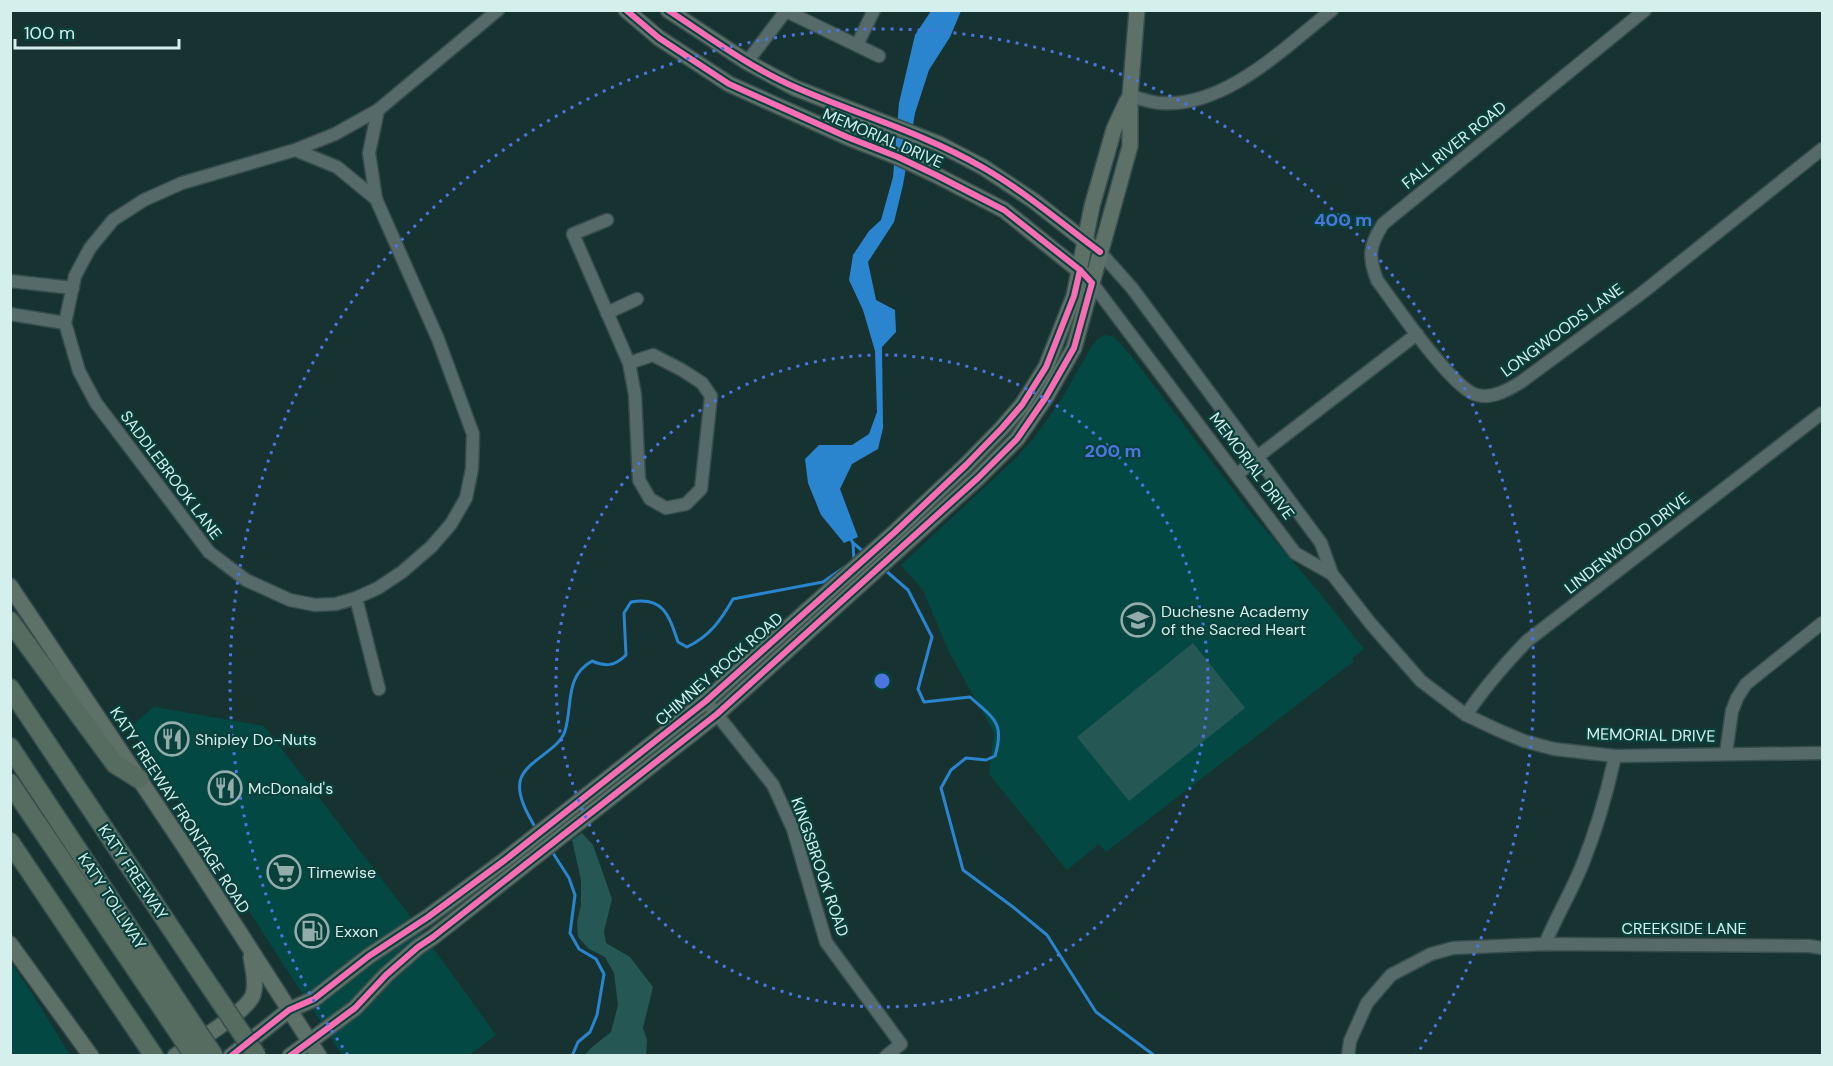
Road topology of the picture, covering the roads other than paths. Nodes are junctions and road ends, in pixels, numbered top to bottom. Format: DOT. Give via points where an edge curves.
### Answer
graph roads {
  1 [pos="498,10"];
  2 [pos="626,10"];
  3 [pos="668,10"];
  4 [pos="874,10"];
  5 [pos="1137,10"];
  6 [pos="1332,10"];
  7 [pos="1645,10"];
  8 [pos="784,11"];
  9 [pos="857,45"];
  10 [pos="879,56"];
  11 [pos="747,62"];
  12 [pos="1130,96"];
  13 [pos="378,110"];
  14 [pos="1822,149"];
  15 [pos="295,150"];
  16 [pos="376,199"];
  17 [pos="607,220"];
  18 [pos="1085,242"];
  19 [pos="1100,252"];
  20 [pos="1080,270"];
  21 [pos="10,281"];
  22 [pos="1092,283"];
  23 [pos="72,288"];
  24 [pos="637,299"];
  25 [pos="607,313"];
  26 [pos="10,314"];
  27 [pos="65,323"];
  28 [pos="1417,334"];
  29 [pos="628,363"];
  30 [pos="1822,413"];
  31 [pos="1257,457"];
  32 [pos="966,465"];
  33 [pos="1237,475"];
  34 [pos="978,478"];
  35 [pos="901,537"];
  36 [pos="1332,574"];
  37 [pos="10,586"];
  38 [pos="356,598"];
  39 [pos="10,621"];
  40 [pos="1822,623"];
  41 [pos="798,630"];
  42 [pos="10,688"];
  43 [pos="379,689"];
  44 [pos="706,701"];
  45 [pos="717,714"];
  46 [pos="1466,715"];
  47 [pos="10,747"];
  48 [pos="1726,753"];
  49 [pos="1822,753"];
  50 [pos="1615,756"];
  51 [pos="139,779"];
  52 [pos="10,783"];
  53 [pos="10,842"];
  54 [pos="428,917"];
  55 [pos="440,932"];
  56 [pos="10,944"];
  57 [pos="1545,944"];
  58 [pos="1822,948"];
  59 [pos="249,950"];
  60 [pos="289,1010"];
  61 [pos="177,1016"];
  62 [pos="309,1041"];
  63 [pos="91,1056"];
  64 [pos="154,1056"];
  65 [pos="175,1056"];
  66 [pos="194,1056"];
  67 [pos="214,1056"];
  68 [pos="231,1056"];
  69 [pos="257,1056"];
  70 [pos="291,1056"];
  71 [pos="319,1056"];
  72 [pos="886,1056"];
  73 [pos="1348,1056"];
  1 -- 13 [label="street, SADDLEBROOK LANE"];
  2 -- 20 [label="main road, MEMORIAL DRIVE" via="659,38 729,84 898,157 1004,210"];
  3 -- 11 [label="main road, MEMORIAL DRIVE"];
  4 -- 9 [label="street"];
  5 -- 12 [label="main road, CHIMNEY ROCK ROAD"];
  6 -- 12 [label="street" via="1242,81 1213,95 1161,104"];
  7 -- 28 [label="street, FALL RIVER ROAD" via="1383,224 1374,237 1371,265 1377,280"];
  8 -- 9 [label="street"];
  8 -- 11 [label="street"];
  9 -- 10 [label="street"];
  11 -- 18 [label="main road, MEMORIAL DRIVE" via="795,88 939,144 983,167"];
  12 -- 18 [label="main road, CHIMNEY ROCK ROAD" via="1114,129"];
  12 -- 19 [label="main road, CHIMNEY ROCK ROAD" via="1130,146"];
  13 -- 15 [label="street, SADDLEBROOK LANE"];
  13 -- 16 [label="street, SADDLEBROOK LANE" via="369,153"];
  14 -- 28 [label="street, LONGWOODS LANE" via="1642,293 1500,394 1477,395 1453,379"];
  15 -- 16 [label="street, SADDLEBROOK LANE" via="337,167"];
  15 -- 23 [label="street, SADDLEBROOK LANE" via="182,183 144,200 113,220 90,248"];
  16 -- 38 [label="street, SADDLEBROOK LANE" via="461,396 473,434 472,469 466,498 431,547 402,572"];
  17 -- 25 [label="street" via="573,234"];
  18 -- 19 [label="main road, MEMORIAL DRIVE"];
  18 -- 20 [label="main road, CHIMNEY ROCK ROAD"];
  19 -- 22 [label="main road, CHIMNEY ROCK ROAD"];
  19 -- 31 [label="street, MEMORIAL DRIVE" via="1132,288"];
  20 -- 22 [label="main road, MEMORIAL DRIVE"];
  20 -- 32 [label="main road, CHIMNEY ROCK ROAD" via="1046,367 1022,405"];
  21 -- 23 [label="street"];
  22 -- 33 [label="street, MEMORIAL DRIVE"];
  22 -- 34 [label="main road, CHIMNEY ROCK ROAD" via="1074,348 1046,397 1017,439"];
  23 -- 27 [label="street, SADDLEBROOK LANE"];
  24 -- 25 [label="street"];
  25 -- 29 [label="street"];
  26 -- 27 [label="street"];
  27 -- 38 [label="street, SADDLEBROOK LANE" via="79,371 96,403 209,552 246,580 290,600 315,605"];
  28 -- 31 [label="street"];
  29 -- 29 [label="street" via="653,355 702,383 711,396 700,489 686,504 666,508 650,499 639,480 635,395"];
  30 -- 46 [label="street, LINDENWOOD DRIVE" via="1527,641"];
  31 -- 33 [label="street"];
  31 -- 36 [label="street, MEMORIAL DRIVE" via="1321,543"];
  32 -- 34 [label="main road"];
  32 -- 35 [label="main road, CHIMNEY ROCK ROAD"];
  33 -- 36 [label="street, MEMORIAL DRIVE" via="1295,553"];
  34 -- 35 [label="main road, CHIMNEY ROCK ROAD"];
  35 -- 41 [label="main road, CHIMNEY ROCK ROAD"];
  36 -- 46 [label="street, MEMORIAL DRIVE" via="1421,681"];
  37 -- 51 [label="main road, KATY FREEWAY FRONTAGE ROAD"];
  38 -- 43 [label="street"];
  39 -- 51 [label="highway" via="115,764"];
  40 -- 48 [label="street" via="1746,684 1732,711"];
  41 -- 44 [label="main road, CHIMNEY ROCK ROAD"];
  41 -- 45 [label="main road, CHIMNEY ROCK ROAD"];
  42 -- 69 [label="highway, KATY FREEWAY, bridge"];
  44 -- 45 [label="street, KINGSBROOK ROAD"];
  44 -- 54 [label="main road, CHIMNEY ROCK ROAD"];
  45 -- 55 [label="main road, CHIMNEY ROCK ROAD"];
  45 -- 72 [label="street, KINGSBROOK ROAD" via="773,785 793,829 826,942 901,1044"];
  46 -- 50 [label="street, MEMORIAL DRIVE" via="1524,741 1554,749"];
  47 -- 61 [label="highway, KATY TOLLWAY"];
  48 -- 49 [label="street, MEMORIAL DRIVE"];
  48 -- 50 [label="street, MEMORIAL DRIVE"];
  50 -- 57 [label="street" via="1605,801 1582,865"];
  51 -- 59 [label="main road, KATY FREEWAY FRONTAGE ROAD"];
  52 -- 61 [label="highway, KATY TOLLWAY"];
  53 -- 64 [label="highway"];
  54 -- 55 [label="main road"];
  54 -- 60 [label="main road, CHIMNEY ROCK ROAD" via="314,999"];
  55 -- 62 [label="main road, CHIMNEY ROCK ROAD" via="418,946 355,1008"];
  56 -- 63 [label="main road"];
  57 -- 58 [label="street, CREEKSIDE LANE"];
  57 -- 73 [label="street, CREEKSIDE LANE" via="1453,948 1431,954 1391,975 1367,1003 1350,1041"];
  59 -- 60 [label="main road, KATY FREEWAY FRONTAGE ROAD"];
  59 -- 65 [label="main road" via="255,975 253,994 245,1008"];
  60 -- 62 [label="main road, KATY FREEWAY FRONTAGE ROAD"];
  60 -- 68 [label="main road, CHIMNEY ROCK ROAD"];
  61 -- 66 [label="highway, KATY TOLLWAY, bridge"];
  61 -- 67 [label="highway, KATY TOLLWAY, bridge"];
  62 -- 70 [label="main road, CHIMNEY ROCK ROAD"];
  62 -- 71 [label="main road, KATY FREEWAY FRONTAGE ROAD"];
}
